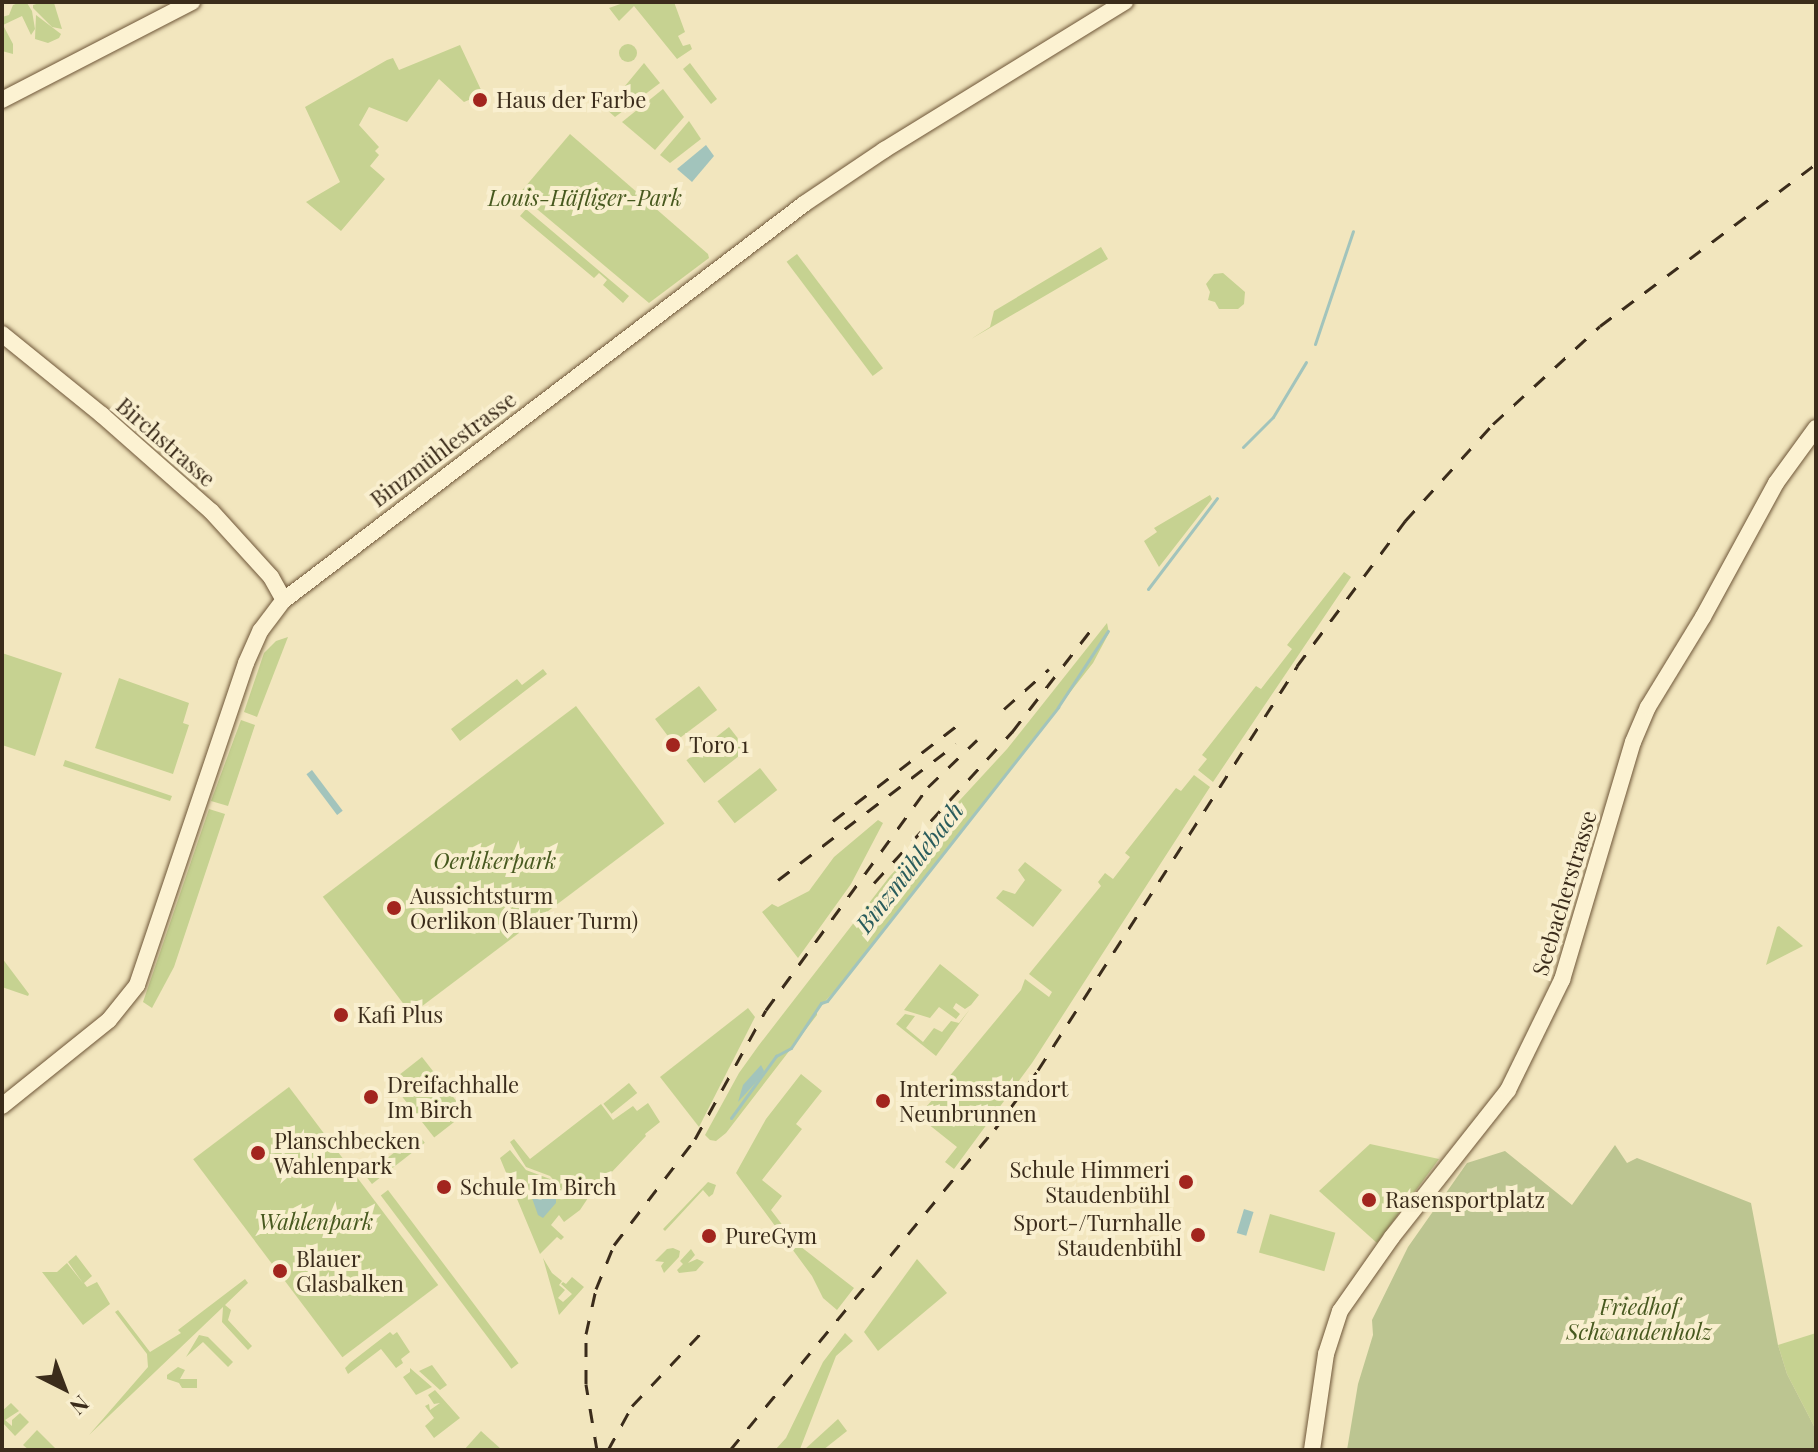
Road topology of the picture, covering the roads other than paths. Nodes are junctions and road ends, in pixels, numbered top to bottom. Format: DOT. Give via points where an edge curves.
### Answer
graph roads {
  1 [pos="192,2"];
  2 [pos="1125,2"];
  3 [pos="2,100"];
  4 [pos="2,334"];
  5 [pos="1816,428"];
  6 [pos="284,600"];
  7 [pos="2,1106"];
  8 [pos="1312,1450"];
  1 -- 3 [label="street"];
  2 -- 6 [label="street, Binzmühlestrasse" via="804,204"];
  4 -- 6 [label="street, Birchstrasse" via="211,511 271,577"];
  5 -- 8 [label="street, Seebacherstrasse" via="1776,483 1648,707 1562,980 1508,1090 1340,1311 1326,1354"];
  6 -- 7 [label="street, Binzmühlestrasse" via="261,630 246,663 137,985 107,1022"];
}
